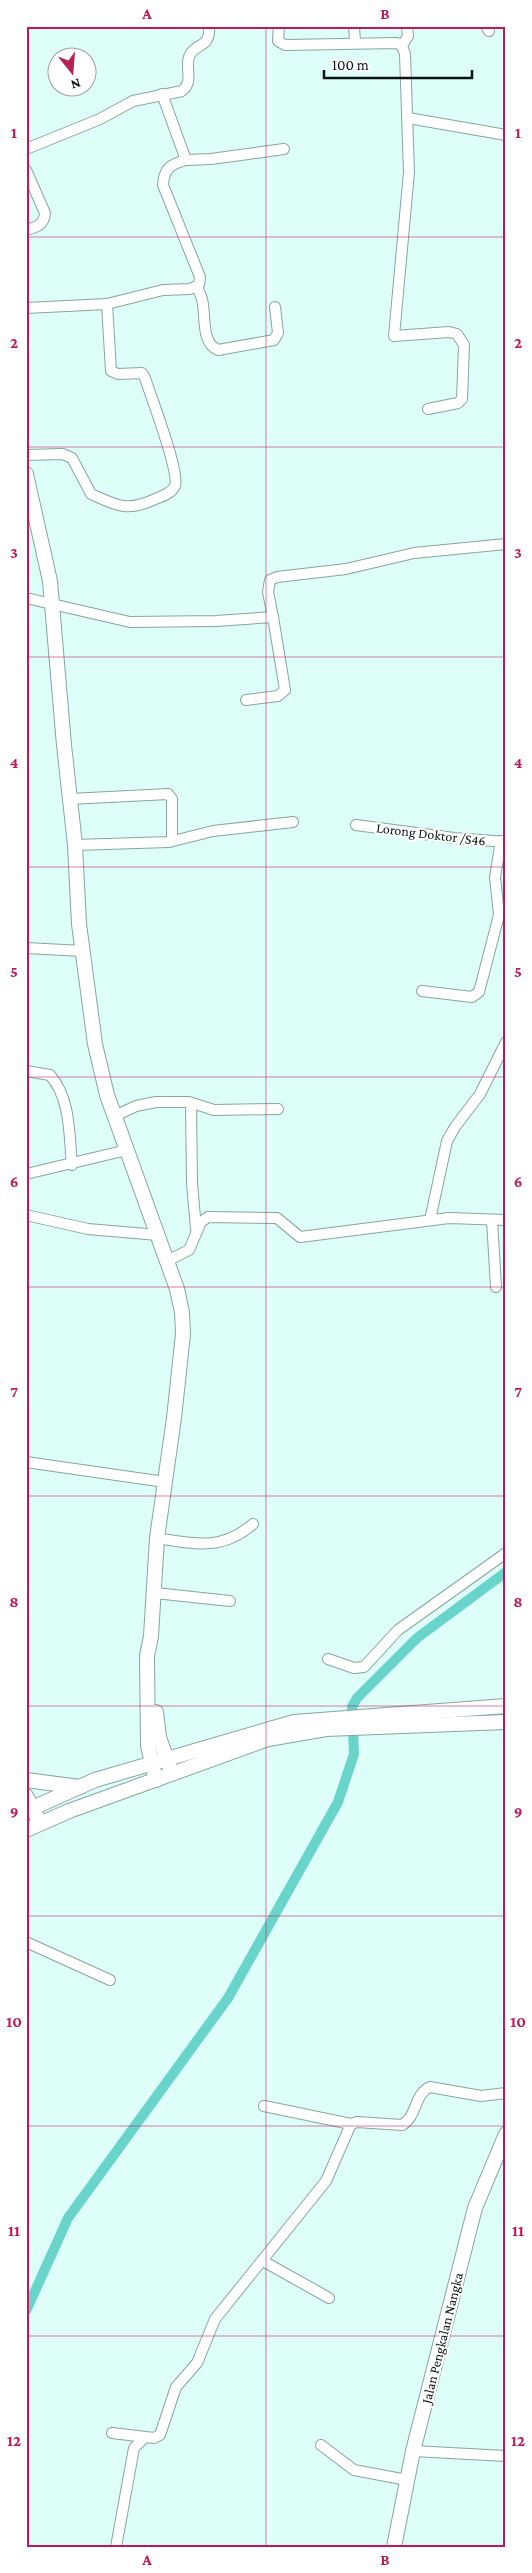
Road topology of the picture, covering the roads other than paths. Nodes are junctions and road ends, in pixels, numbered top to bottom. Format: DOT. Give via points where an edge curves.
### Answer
graph roads {
  1 [pos="209,26"];
  2 [pos="279,26"];
  3 [pos="354,26"];
  4 [pos="406,26"];
  5 [pos="355,42"];
  6 [pos="402,46"];
  7 [pos="162,94"];
  8 [pos="408,118"];
  9 [pos="506,135"];
  10 [pos="26,149"];
  11 [pos="284,149"];
  12 [pos="186,160"];
  13 [pos="26,170"];
  14 [pos="26,230"];
  15 [pos="196,287"];
  16 [pos="107,304"];
  17 [pos="26,308"];
  18 [pos="275,308"];
  19 [pos="428,409"];
  20 [pos="26,455"];
  21 [pos="26,474"];
  22 [pos="506,544"];
  23 [pos="26,598"];
  24 [pos="52,604"];
  25 [pos="273,617"];
  26 [pos="246,700"];
  27 [pos="70,799"];
  28 [pos="293,822"];
  29 [pos="356,825"];
  30 [pos="503,841"];
  31 [pos="169,842"];
  32 [pos="75,845"];
  33 [pos="26,948"];
  34 [pos="83,951"];
  35 [pos="422,991"];
  36 [pos="506,1042"];
  37 [pos="26,1071"];
  38 [pos="191,1103"];
  39 [pos="278,1109"];
  40 [pos="114,1116"];
  41 [pos="128,1150"];
  42 [pos="72,1165"];
  43 [pos="26,1174"];
  44 [pos="26,1215"];
  45 [pos="430,1220"];
  46 [pos="492,1220"];
  47 [pos="506,1220"];
  48 [pos="196,1233"];
  49 [pos="158,1235"];
  50 [pos="167,1261"];
  51 [pos="496,1288"];
  52 [pos="26,1462"];
  53 [pos="165,1482"];
  54 [pos="253,1524"];
  55 [pos="157,1538"];
  56 [pos="506,1553"];
  57 [pos="155,1593"];
  58 [pos="230,1601"];
  59 [pos="151,1636"];
  60 [pos="328,1659"];
  61 [pos="506,1706"];
  62 [pos="377,1721"];
  63 [pos="330,1722"];
  64 [pos="506,1722"];
  65 [pos="167,1758"];
  66 [pos="152,1763"];
  67 [pos="172,1773"];
  68 [pos="156,1780"];
  69 [pos="26,1781"];
  70 [pos="80,1787"];
  71 [pos="46,1802"];
  72 [pos="28,1805"];
  73 [pos="47,1821"];
  74 [pos="26,1830"];
  75 [pos="26,1942"];
  76 [pos="110,1980"];
  77 [pos="506,2093"];
  78 [pos="264,2106"];
  79 [pos="351,2124"];
  80 [pos="506,2134"];
  81 [pos="263,2261"];
  82 [pos="329,2298"];
  83 [pos="112,2433"];
  84 [pos="145,2437"];
  85 [pos="321,2445"];
  86 [pos="413,2451"];
  87 [pos="506,2456"];
  88 [pos="406,2480"];
  89 [pos="116,2547"];
  90 [pos="394,2547"];
  1 -- 7 [label="street" via="206,42 189,58 188,86 182,91"];
  2 -- 5 [label="street" via="278,40 284,45"];
  3 -- 5 [label="street"];
  4 -- 6 [label="street" via="408,36"];
  5 -- 6 [label="street" via="398,43"];
  6 -- 8 [label="street"];
  7 -- 10 [label="street" via="133,100 100,119"];
  7 -- 12 [label="street"];
  8 -- 9 [label="street"];
  8 -- 19 [label="street" via="409,172 394,336 449,332 457,334 464,345 462,399 458,403"];
  11 -- 12 [label="street"];
  12 -- 15 [label="street" via="171,164 163,174 163,185 200,277 200,285"];
  13 -- 14 [label="street" via="45,220 40,226"];
  15 -- 16 [label="street" via="163,290"];
  15 -- 18 [label="street" via="203,299 208,340 218,350 274,340 278,333"];
  16 -- 17 [label="street"];
  16 -- 20 [label="street" via="111,371 118,374 142,373 145,378 170,453 176,480 174,487 169,493 141,506 119,506 91,494 72,458 63,454"];
  21 -- 24 [label="main road" via="50,580"];
  22 -- 25 [label="street" via="414,553 346,569 285,575 270,580 268,586"];
  23 -- 24 [label="street"];
  24 -- 25 [label="street" via="130,622"];
  24 -- 27 [label="main road"];
  25 -- 26 [label="street" via="285,690 278,696"];
  27 -- 31 [label="street" via="168,794 172,799 172,839"];
  27 -- 32 [label="main road"];
  28 -- 31 [label="street" via="213,831"];
  29 -- 30 [label="street, Lorong Doktor /S46"];
  30 -- 35 [label="street" via="495,876 499,915 479,992 472,997"];
  31 -- 32 [label="street"];
  32 -- 34 [label="main road"];
  33 -- 34 [label="street"];
  34 -- 40 [label="main road" via="96,1044"];
  36 -- 45 [label="street" via="480,1094 447,1141"];
  37 -- 42 [label="street" via="50,1075 59,1085 65,1102"];
  38 -- 39 [label="street" via="214,1110"];
  38 -- 40 [label="street" via="156,1102 136,1106"];
  38 -- 48 [label="street"];
  40 -- 41 [label="main road"];
  41 -- 42 [label="street"];
  41 -- 49 [label="main road"];
  42 -- 43 [label="street"];
  44 -- 49 [label="street" via="88,1229"];
  45 -- 46 [label="street"];
  45 -- 48 [label="street" via="300,1237 277,1218 208,1217 201,1222"];
  46 -- 47 [label="street"];
  46 -- 51 [label="street"];
  48 -- 50 [label="street" via="189,1250"];
  49 -- 50 [label="main road"];
  50 -- 53 [label="main road" via="182,1312 183,1334"];
  52 -- 53 [label="street"];
  53 -- 55 [label="main road"];
  54 -- 55 [label="street" via="228,1541 200,1545"];
  55 -- 57 [label="main road"];
  56 -- 60 [label="street" via="398,1630 364,1667 354,1668"];
  57 -- 58 [label="street"];
  57 -- 59 [label="main road"];
  59 -- 65 [label="main road" via="156,1656 156,1724"];
  59 -- 66 [label="main road" via="146,1656 148,1746"];
  61 -- 62 [label="main road"];
  62 -- 63 [label="main road"];
  62 -- 64 [label="main road"];
  63 -- 65 [label="main road" via="265,1728"];
  63 -- 67 [label="main road" via="268,1739"];
  65 -- 66 [label="main road"];
  65 -- 67 [label="main road"];
  66 -- 68 [label="main road"];
  66 -- 70 [label="main road"];
  67 -- 68 [label="main road"];
  68 -- 73 [label="main road"];
  69 -- 70 [label="main road"];
  69 -- 71 [label="main road"];
  70 -- 71 [label="main road"];
  71 -- 72 [label="main road"];
  71 -- 73 [label="main road"];
  72 -- 73 [label="main road"];
  73 -- 74 [label="main road"];
  75 -- 76 [label="street"];
  77 -- 79 [label="street" via="481,2096 431,2087 422,2091 402,2126"];
  78 -- 79 [label="street"];
  79 -- 81 [label="street" via="326,2181"];
  80 -- 86 [label="main road, Jalan Pengkalan Nangka" via="475,2208"];
  81 -- 82 [label="street"];
  81 -- 84 [label="street" via="215,2319 197,2363 176,2387 160,2435"];
  83 -- 84 [label="street"];
  84 -- 89 [label="street" via="134,2448"];
  85 -- 88 [label="street" via="354,2470"];
  86 -- 87 [label="street"];
  86 -- 88 [label="main road, Jalan Pengkalan Nangka"];
  88 -- 90 [label="main road, Jalan Pengkalan Nangka"];
}
